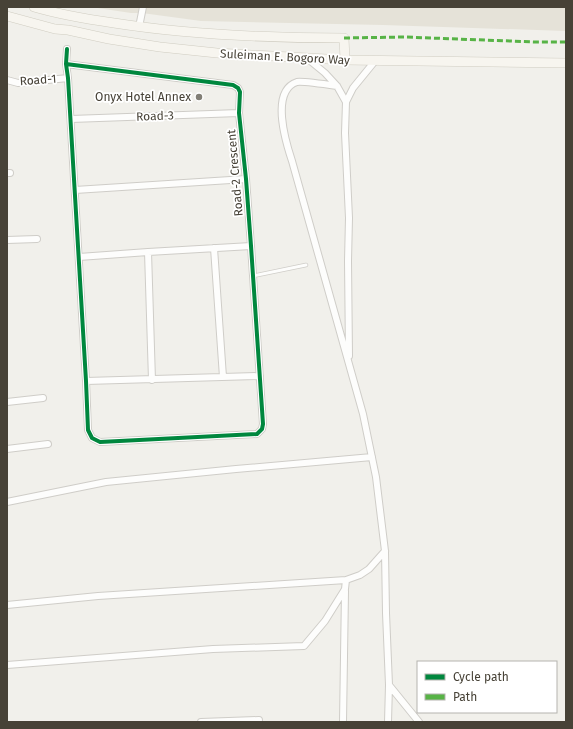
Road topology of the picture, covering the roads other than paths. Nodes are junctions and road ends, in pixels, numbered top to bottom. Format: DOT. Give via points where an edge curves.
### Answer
graph roads {
  1 [pos="34,7"];
  2 [pos="143,7"];
  3 [pos="7,16"];
  4 [pos="139,27"];
  5 [pos="67,49"];
  6 [pos="308,59"];
  7 [pos="345,60"];
  8 [pos="376,61"];
  9 [pos="566,63"];
  10 [pos="66,64"];
  11 [pos="68,78"];
  12 [pos="7,80"];
  13 [pos="337,86"];
  14 [pos="346,102"];
  15 [pos="239,113"];
  16 [pos="71,119"];
  17 [pos="246,179"];
  18 [pos="75,190"];
  19 [pos="37,239"];
  20 [pos="7,240"];
  21 [pos="251,246"];
  22 [pos="214,248"];
  23 [pos="148,252"];
  24 [pos="79,257"];
  25 [pos="306,265"];
  26 [pos="253,276"];
  27 [pos="349,365"];
  28 [pos="260,376"];
  29 [pos="223,377"];
  30 [pos="152,380"];
  31 [pos="86,381"];
  32 [pos="43,398"];
  33 [pos="7,402"];
  34 [pos="48,444"];
  35 [pos="7,449"];
  36 [pos="372,457"];
  37 [pos="7,502"];
  38 [pos="385,551"];
  39 [pos="346,580"];
  40 [pos="345,589"];
  41 [pos="7,605"];
  42 [pos="7,665"];
  43 [pos="389,685"];
  44 [pos="259,720"];
  45 [pos="200,722"];
  46 [pos="204,722"];
  47 [pos="343,722"];
  48 [pos="388,722"];
  49 [pos="419,722"];
  1 -- 4 [label="main road, Suleiman E. Bogoro Way" via="70,16"];
  2 -- 4 [label="street"];
  3 -- 6 [label="main road, Suleiman E. Bogoro Way" via="109,39 160,47"];
  4 -- 7 [label="main road, Suleiman E. Bogoro Way" via="248,37 344,38"];
  5 -- 10 [label="street"];
  6 -- 7 [label="main road, Suleiman E. Bogoro Way"];
  6 -- 13 [label="street"];
  7 -- 8 [label="main road, Suleiman E. Bogoro Way"];
  8 -- 9 [label="main road, Suleiman E. Bogoro Way"];
  8 -- 14 [label="street" via="352,88"];
  10 -- 11 [label="street"];
  10 -- 15 [label="street, Road-2 Crescent" via="234,85 240,92"];
  11 -- 12 [label="street, Road-1" via="18,83"];
  11 -- 16 [label="street"];
  13 -- 14 [label="street"];
  13 -- 27 [label="street" via="298,82 290,86 282,100 283,124 286,144"];
  14 -- 27 [label="street" via="344,134 349,218"];
  15 -- 16 [label="street, Road-3"];
  15 -- 17 [label="street, Road-2 Crescent"];
  16 -- 18 [label="street"];
  17 -- 18 [label="street"];
  17 -- 21 [label="street, Road-2 Crescent"];
  18 -- 24 [label="street"];
  19 -- 20 [label="street"];
  21 -- 22 [label="street"];
  21 -- 26 [label="street, Road-2 Crescent"];
  22 -- 23 [label="street"];
  22 -- 29 [label="street"];
  23 -- 24 [label="street"];
  23 -- 30 [label="street"];
  24 -- 31 [label="street"];
  25 -- 26 [label="lane"];
  26 -- 28 [label="street, Road-2 Crescent"];
  27 -- 36 [label="street"];
  28 -- 29 [label="street"];
  28 -- 31 [label="street, Road-2 Crescent" via="263,424 257,434 100,442 92,438 88,430"];
  29 -- 30 [label="street"];
  30 -- 31 [label="street"];
  32 -- 33 [label="street"];
  34 -- 35 [label="street"];
  36 -- 37 [label="street" via="106,482"];
  36 -- 38 [label="street"];
  38 -- 39 [label="street" via="360,575"];
  38 -- 43 [label="street"];
  39 -- 40 [label="street"];
  39 -- 41 [label="street"];
  40 -- 42 [label="street" via="325,621 304,646 213,649"];
  40 -- 47 [label="street"];
  43 -- 48 [label="street"];
  43 -- 49 [label="street"];
  44 -- 46 [label="street"];
  45 -- 46 [label="street"];
}
